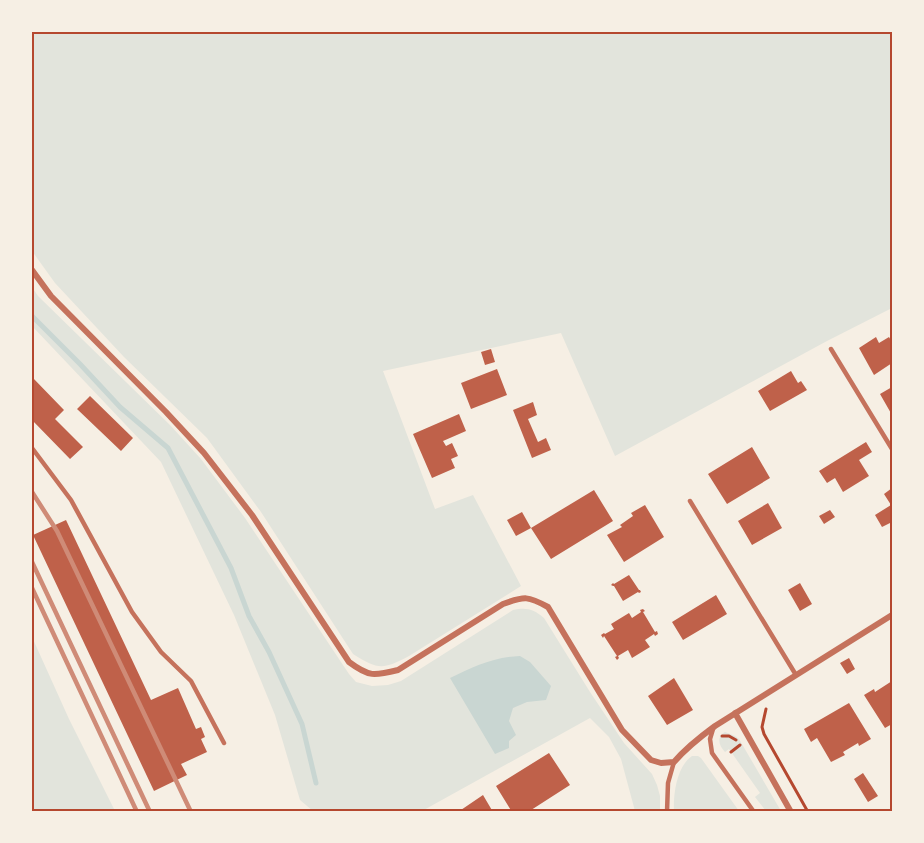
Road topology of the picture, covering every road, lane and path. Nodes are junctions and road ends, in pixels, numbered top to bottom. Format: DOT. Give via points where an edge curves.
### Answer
graph roads {
  1 [pos="32,270"];
  2 [pos="831,349"];
  3 [pos="32,448"];
  4 [pos="892,449"];
  5 [pos="690,501"];
  6 [pos="892,615"];
  7 [pos="796,675"];
  8 [pos="767,707"];
  9 [pos="735,713"];
  10 [pos="715,726"];
  11 [pos="710,739"];
  12 [pos="224,743"];
  13 [pos="731,752"];
  14 [pos="674,762"];
  15 [pos="667,812"];
  16 [pos="754,812"];
  17 [pos="791,812"];
  18 [pos="808,812"];
  1 -- 14 [label="street" via="51,296 204,453 252,515 350,662 363,672 380,675 398,670 503,604 533,598 548,607 622,730 651,760"];
  2 -- 4 [label="lane"];
  3 -- 12 [label="lane" via="71,500 132,612 161,652 191,681"];
  5 -- 7 [label="lane"];
  6 -- 7 [label="street"];
  7 -- 9 [label="street"];
  8 -- 18 [label="path" via="764,734"];
  9 -- 10 [label="street"];
  9 -- 17 [label="street"];
  10 -- 11 [label="lane"];
  10 -- 14 [label="street"];
  11 -- 13 [label="path" via="720,735 736,740 740,745"];
  11 -- 16 [label="lane" via="712,753"];
  14 -- 15 [label="lane" via="668,783"];
}
